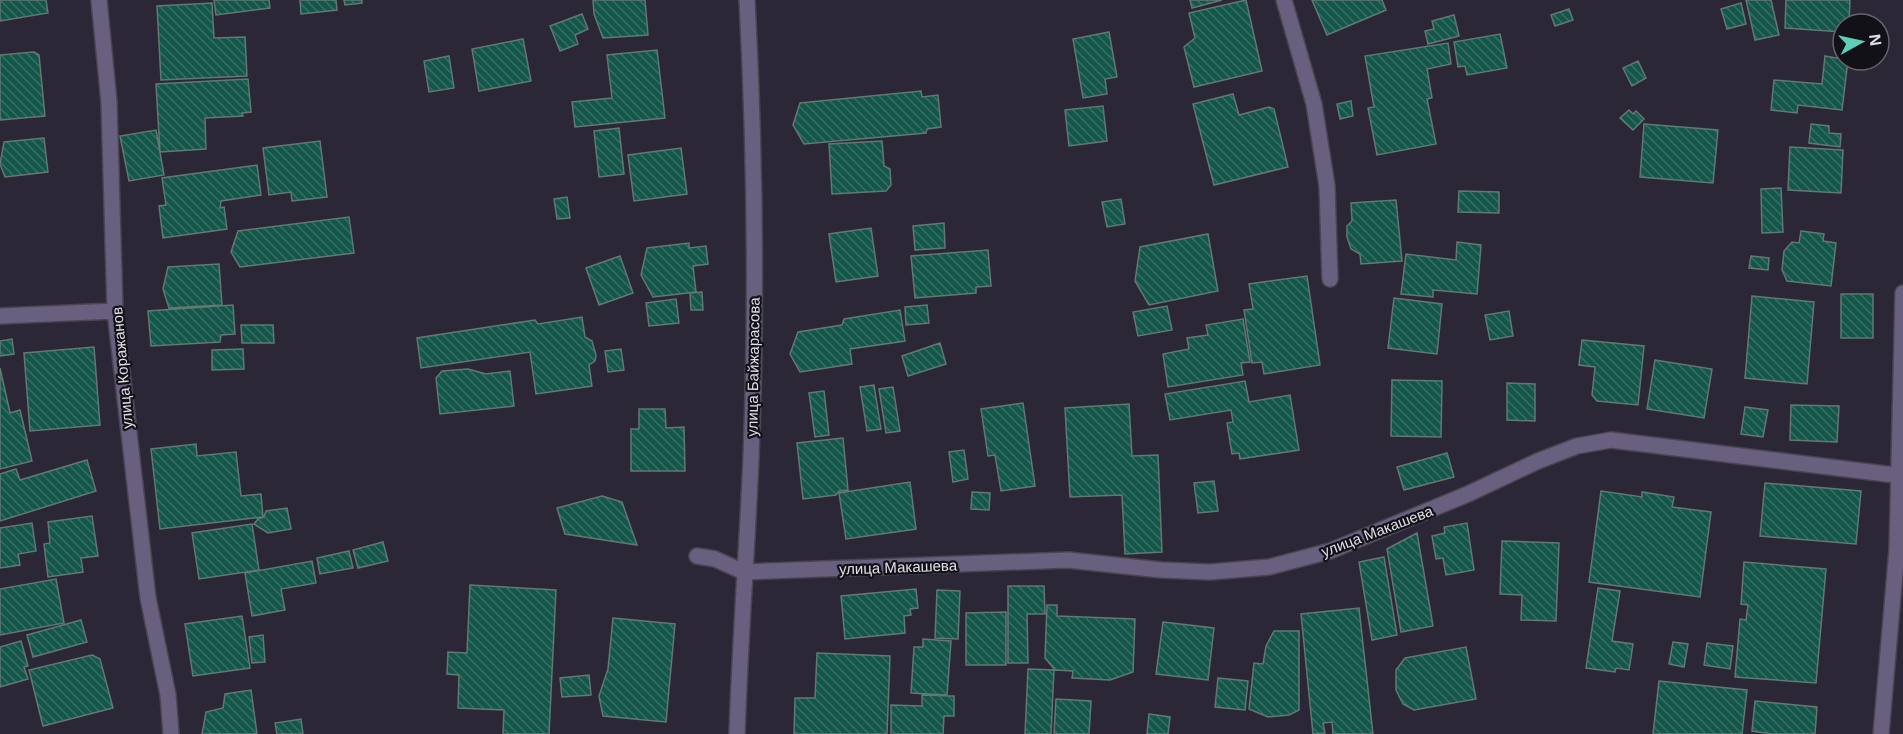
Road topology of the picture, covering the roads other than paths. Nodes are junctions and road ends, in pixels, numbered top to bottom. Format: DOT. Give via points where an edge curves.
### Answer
graph roads {
  1 [pos="99,0"];
  2 [pos="747,0"];
  3 [pos="1284,0"];
  4 [pos="1330,279"];
  5 [pos="1903,293"];
  6 [pos="115,311"];
  7 [pos="0,316"];
  8 [pos="1902,476"];
  9 [pos="697,556"];
  10 [pos="744,572"];
  11 [pos="171,734"];
  12 [pos="736,734"];
  13 [pos="1881,734"];
  1 -- 6 [label="street, улица Коражанов" via="109,102"];
  2 -- 10 [label="street, улица Байжарасова" via="755,246 751,458"];
  3 -- 4 [label="street" via="1314,104 1327,186"];
  5 -- 8 [label="street"];
  6 -- 7 [label="street"];
  6 -- 11 [label="street, улица Коражанов" via="148,598 168,695"];
  8 -- 10 [label="street, улица Макашева" via="1611,440 1576,446 1538,461 1329,552 1269,567 1191,572 1068,560"];
  8 -- 13 [label="street"];
  9 -- 10 [label="street, улица Макашева"];
  10 -- 12 [label="street, улица Байжарасова"];
}
